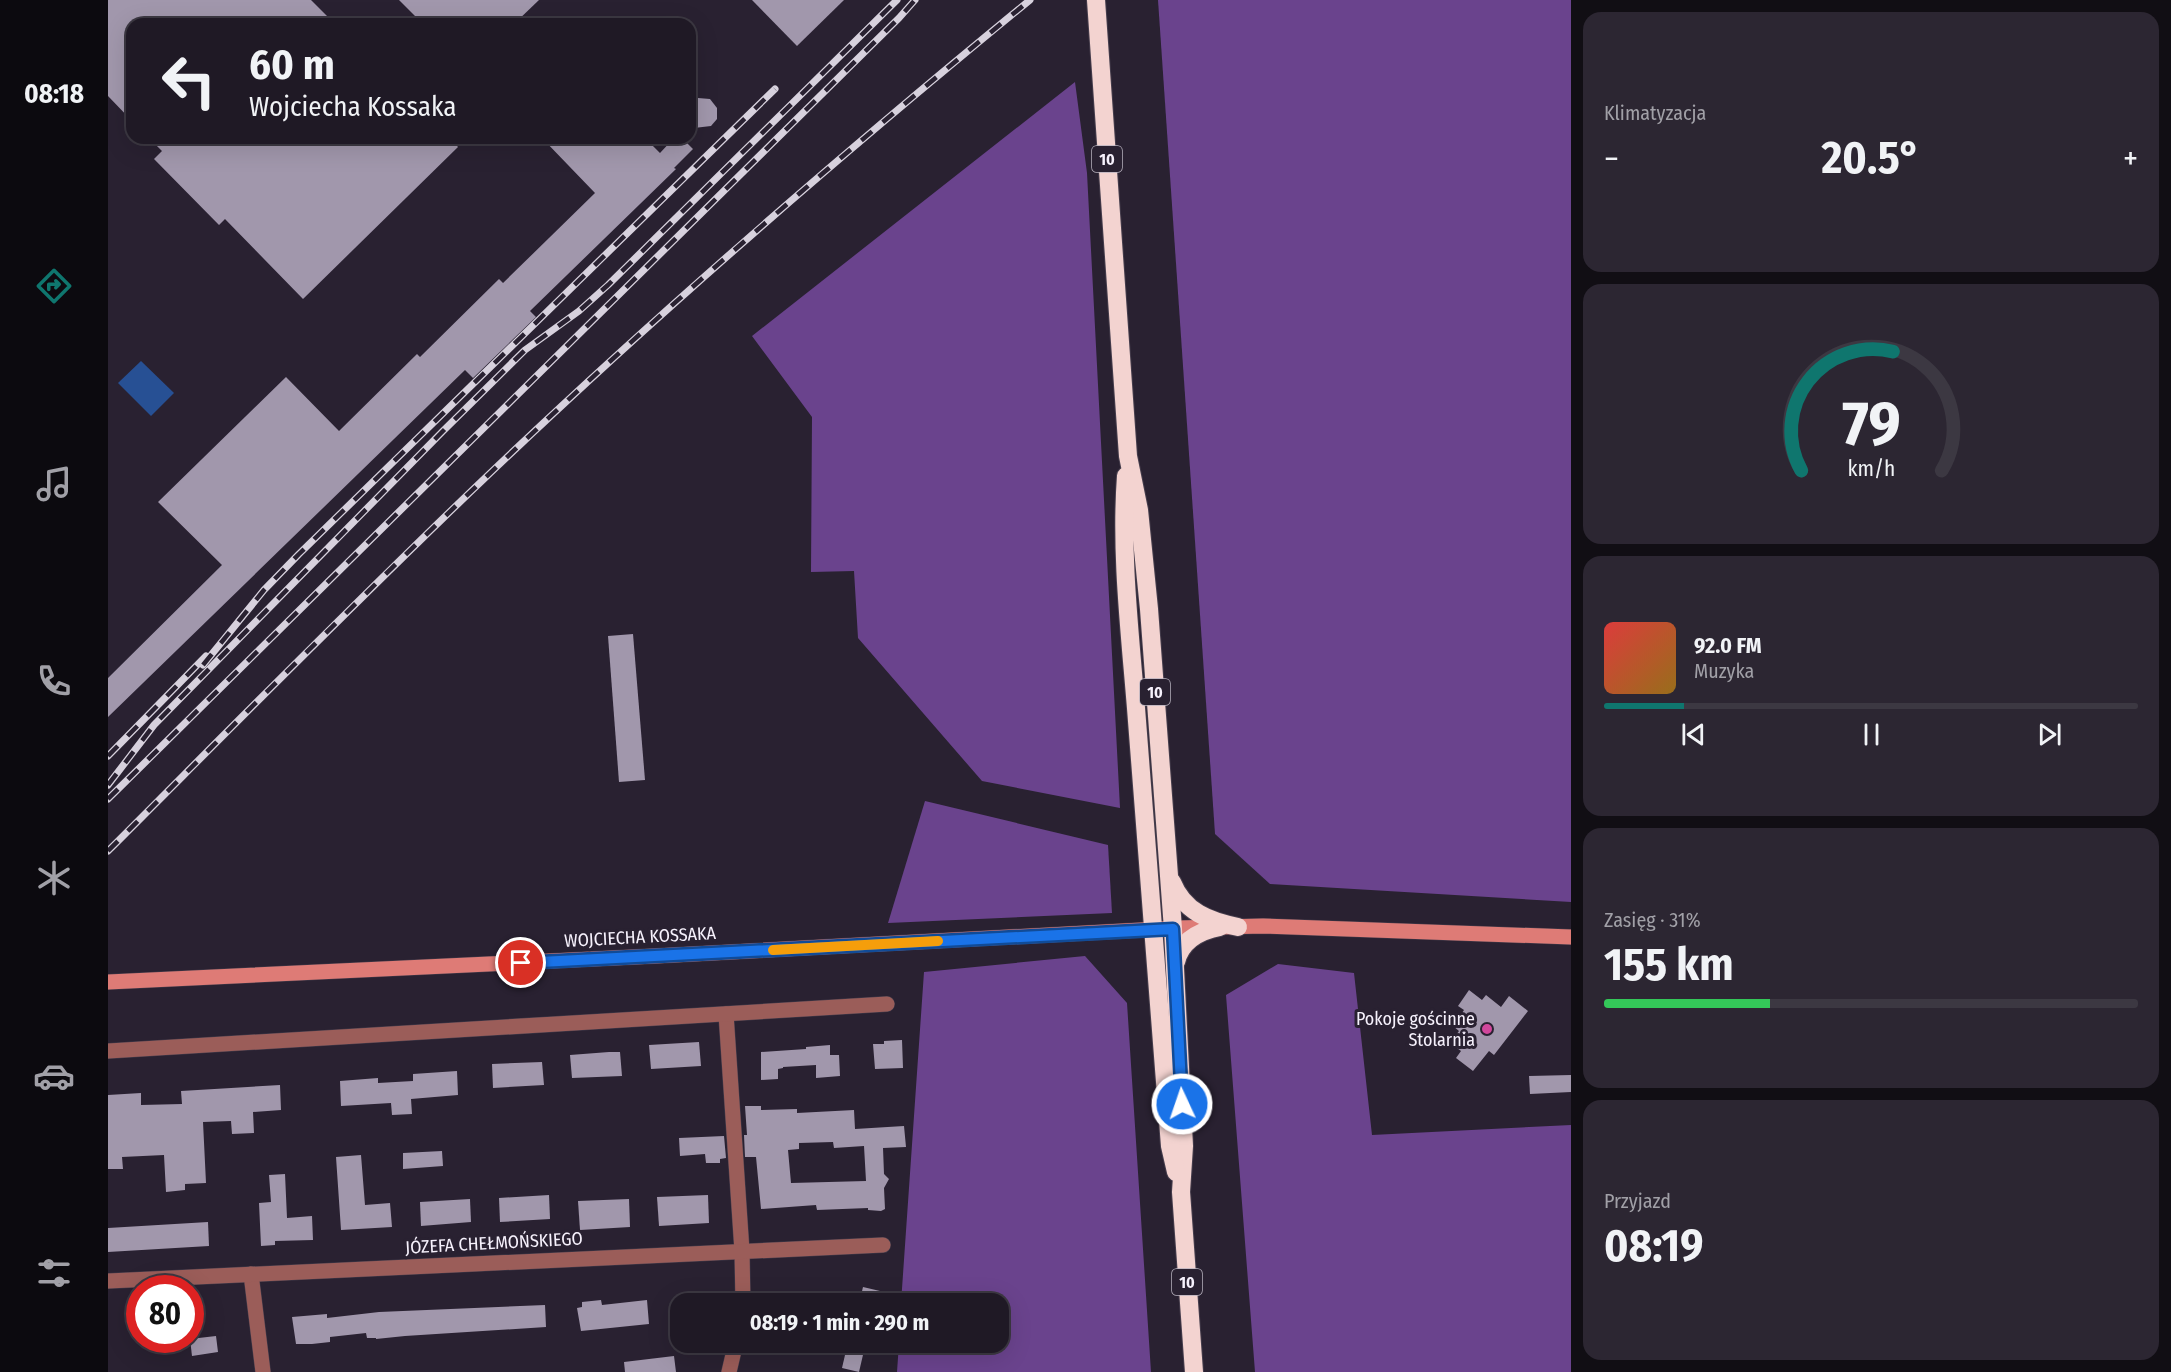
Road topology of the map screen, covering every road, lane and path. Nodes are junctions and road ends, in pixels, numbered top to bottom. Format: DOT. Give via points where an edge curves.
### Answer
graph roads {
  1 [pos="1096,0"];
  2 [pos="1128,456"];
  3 [pos="1169,873"];
  4 [pos="1220,927"];
  5 [pos="1238,927"];
  6 [pos="1173,929"];
  7 [pos="1152,930"];
  8 [pos="1571,937"];
  9 [pos="1175,967"];
  10 [pos="108,982"];
  11 [pos="887,1004"];
  12 [pos="726,1014"];
  13 [pos="108,1051"];
  14 [pos="1181,1191"];
  15 [pos="883,1245"];
  16 [pos="742,1251"];
  17 [pos="251,1274"];
  18 [pos="108,1281"];
  19 [pos="743,1293"];
  20 [pos="733,1353"];
  21 [pos="263,1372"];
  22 [pos="729,1372"];
  23 [pos="1194,1372"];
  1 -- 2 [label="highway, 10"];
  2 -- 3 [label="highway, 10" via="1139,510 1149,609"];
  2 -- 7 [label="highway, 10" via="1125,543"];
  3 -- 5 [label="highway" via="1180,898 1190,909 1204,918"];
  3 -- 6 [label="highway, 10"];
  4 -- 5 [label="street, WOJCIECHA KOSSAKA"];
  4 -- 6 [label="street, WOJCIECHA KOSSAKA"];
  4 -- 9 [label="highway" via="1190,939 1181,948"];
  5 -- 8 [label="street, WOJCIECHA KOSSAKA"];
  6 -- 7 [label="street, WOJCIECHA KOSSAKA"];
  6 -- 9 [label="highway, 10"];
  7 -- 10 [label="street, WOJCIECHA KOSSAKA"];
  7 -- 14 [label="highway, 10" via="1170,1146"];
  9 -- 14 [label="highway, 10" via="1184,1146"];
  11 -- 12 [label="street"];
  12 -- 13 [label="street"];
  12 -- 16 [label="street"];
  14 -- 23 [label="highway, 10"];
  15 -- 16 [label="street, JÓZEFA CHEŁMOŃSKIEGO"];
  16 -- 17 [label="street, JÓZEFA CHEŁMOŃSKIEGO"];
  16 -- 19 [label="street"];
  17 -- 18 [label="street, JÓZEFA CHEŁMOŃSKIEGO"];
  17 -- 21 [label="street"];
  20 -- 22 [label="street"];
}
